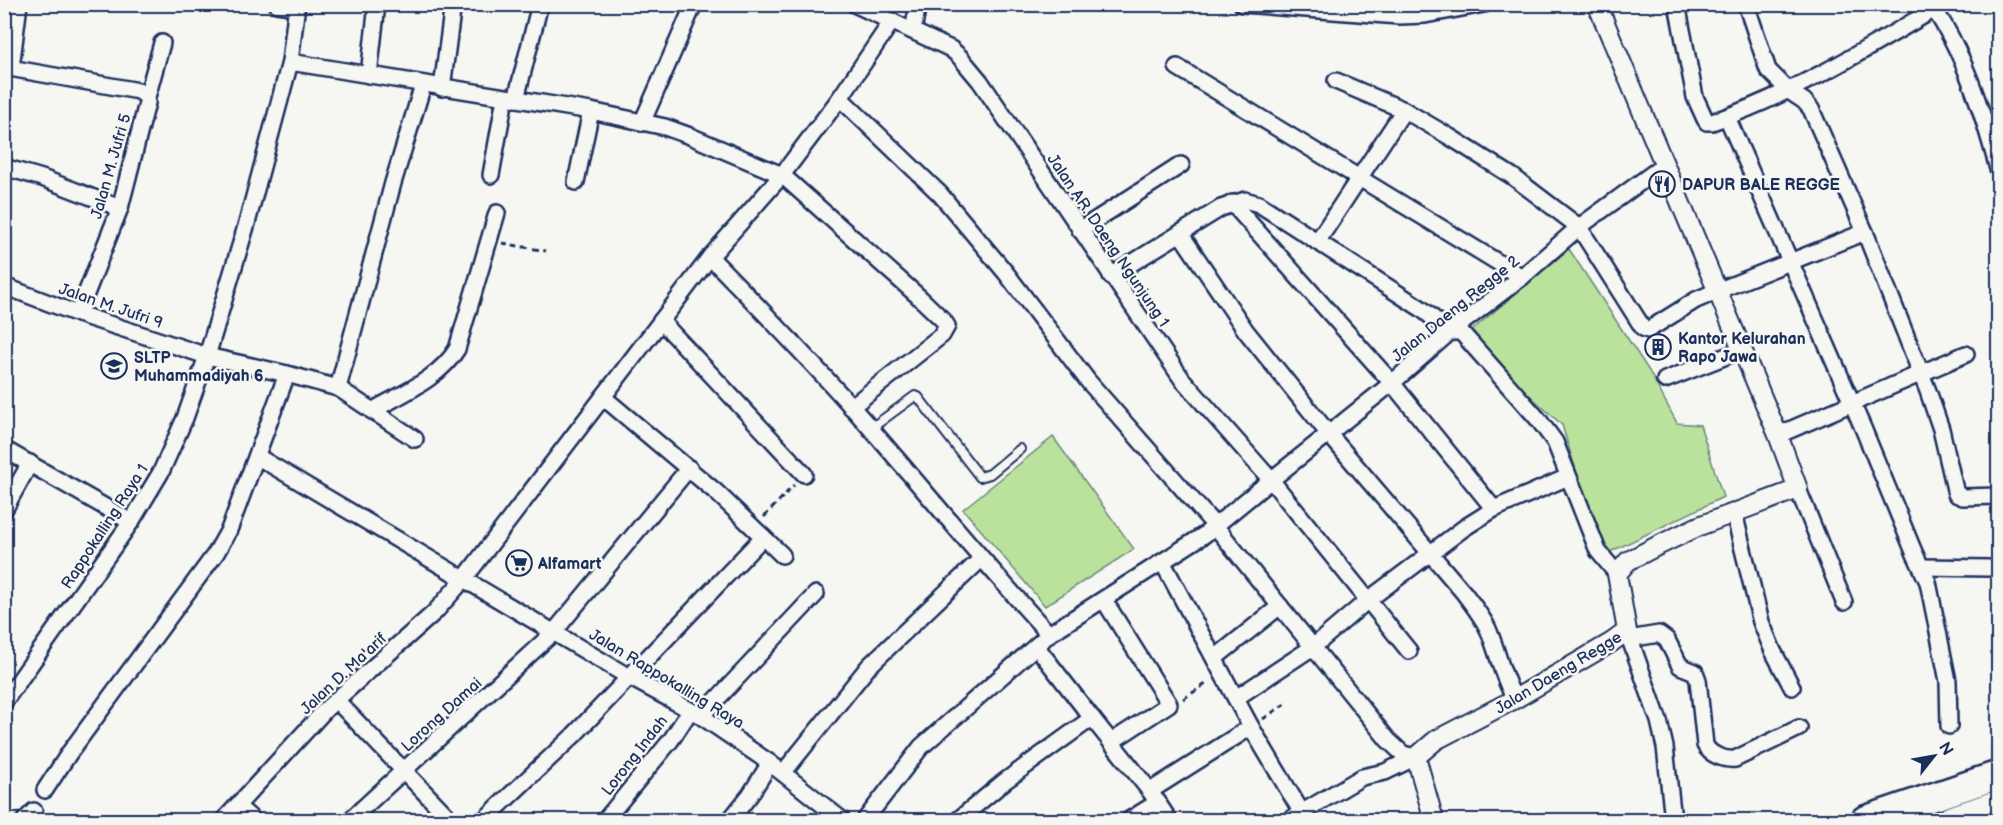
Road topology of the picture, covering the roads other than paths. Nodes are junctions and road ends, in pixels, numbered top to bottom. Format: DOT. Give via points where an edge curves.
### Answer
graph roads {
  1 [pos="19,4"];
  2 [pos="277,4"];
  3 [pos="377,4"];
  4 [pos="453,4"];
  5 [pos="540,4"];
  6 [pos="694,4"];
  7 [pos="854,4"];
  8 [pos="918,4"];
  9 [pos="1242,4"];
  10 [pos="1484,4"];
  11 [pos="1596,4"];
  12 [pos="1677,4"];
  13 [pos="1746,4"];
  14 [pos="297,6"];
  15 [pos="1936,6"];
  16 [pos="892,21"];
  17 [pos="913,31"];
  18 [pos="162,43"];
  19 [pos="290,62"];
  20 [pos="1177,67"];
  21 [pos="8,68"];
  22 [pos="369,75"];
  23 [pos="1336,81"];
  24 [pos="423,85"];
  25 [pos="441,88"];
  26 [pos="1789,91"];
  27 [pos="147,98"];
  28 [pos="510,98"];
  29 [pos="840,98"];
  30 [pos="1404,110"];
  31 [pos="591,111"];
  32 [pos="1726,117"];
  33 [pos="642,123"];
  34 [pos="1181,165"];
  35 [pos="1664,165"];
  36 [pos="4,167"];
  37 [pos="1998,169"];
  38 [pos="491,175"];
  39 [pos="782,175"];
  40 [pos="1360,178"];
  41 [pos="576,182"];
  42 [pos="1232,203"];
  43 [pos="120,208"];
  44 [pos="497,213"];
  45 [pos="1579,227"];
  46 [pos="1080,230"];
  47 [pos="1865,232"];
  48 [pos="1180,233"];
  49 [pos="1317,242"];
  50 [pos="710,257"];
  51 [pos="1790,262"];
  52 [pos="1111,276"];
  53 [pos="1522,277"];
  54 [pos="4,286"];
  55 [pos="1717,291"];
  56 [pos="78,314"];
  57 [pos="661,321"];
  58 [pos="1450,332"];
  59 [pos="1742,350"];
  60 [pos="1965,354"];
  61 [pos="207,356"];
  62 [pos="1919,373"];
  63 [pos="287,374"];
  64 [pos="1665,380"];
  65 [pos="1392,383"];
  66 [pos="338,388"];
  67 [pos="603,397"];
  68 [pos="1851,402"];
  69 [pos="851,407"];
  70 [pos="372,411"];
  71 [pos="870,429"];
  72 [pos="1328,433"];
  73 [pos="1778,435"];
  74 [pos="416,439"];
  75 [pos="4,448"];
  76 [pos="1020,449"];
  77 [pos="258,457"];
  78 [pos="30,463"];
  79 [pos="689,468"];
  80 [pos="804,474"];
  81 [pos="1568,477"];
  82 [pos="1270,480"];
  83 [pos="1798,489"];
  84 [pos="1998,496"];
  85 [pos="1494,509"];
  86 [pos="4,510"];
  87 [pos="1734,513"];
  88 [pos="131,522"];
  89 [pos="1216,527"];
  90 [pos="759,532"];
  91 [pos="1429,553"];
  92 [pos="782,555"];
  93 [pos="981,559"];
  94 [pos="1163,563"];
  95 [pos="1923,567"];
  96 [pos="1989,568"];
  97 [pos="1617,574"];
  98 [pos="464,579"];
  99 [pos="816,594"];
  100 [pos="1104,600"];
  101 [pos="1368,600"];
  102 [pos="1844,602"];
  103 [pos="1280,606"];
  104 [pos="554,632"];
  105 [pos="1049,634"];
  106 [pos="1628,635"];
  107 [pos="1036,646"];
  108 [pos="1313,647"];
  109 [pos="1409,651"];
  110 [pos="1215,658"];
  111 [pos="629,677"];
  112 [pos="1792,687"];
  113 [pos="1236,698"];
  114 [pos="1515,699"];
  115 [pos="336,700"];
  116 [pos="4,702"];
  117 [pos="696,713"];
  118 [pos="1092,718"];
  119 [pos="1949,726"];
  120 [pos="1251,727"];
  121 [pos="1799,728"];
  122 [pos="1111,742"];
  123 [pos="1416,756"];
  124 [pos="770,763"];
  125 [pos="404,771"];
  126 [pos="783,773"];
  127 [pos="1998,775"];
  128 [pos="45,790"];
  129 [pos="1154,797"];
  130 [pos="1998,804"];
  131 [pos="237,806"];
  132 [pos="1295,817"];
  133 [pos="224,820"];
  134 [pos="253,820"];
  135 [pos="350,820"];
  136 [pos="451,820"];
  137 [pos="484,820"];
  138 [pos="605,820"];
  139 [pos="730,820"];
  140 [pos="842,820"];
  141 [pos="865,820"];
  142 [pos="958,820"];
  143 [pos="1129,820"];
  144 [pos="1169,820"];
  145 [pos="1434,820"];
  146 [pos="1673,820"];
  147 [pos="1865,820"];
  148 [pos="1951,820"];
  1 -- 21 [label="street"];
  2 -- 14 [label="street"];
  3 -- 22 [label="street"];
  4 -- 25 [label="street"];
  5 -- 28 [label="street"];
  6 -- 33 [label="street"];
  7 -- 16 [label="street, Jalan AR. Daeng Ngunjung 1"];
  8 -- 17 [label="street"];
  9 -- 10 [label="street" via="1399,16"];
  11 -- 35 [label="street"];
  12 -- 32 [label="street" via="1695,97 1704,119 1712,122"];
  13 -- 26 [label="street" via="1768,70"];
  14 -- 19 [label="street, Rappokalling Raya 1"];
  15 -- 26 [label="street"];
  15 -- 37 [label="street" via="1963,62"];
  16 -- 17 [label="street, Jalan AR. Daeng Ngunjung 1"];
  16 -- 29 [label="street, Jalan D. Ma'arif"];
  17 -- 46 [label="street, Jalan AR. Daeng Ngunjung 1" via="951,50 970,68"];
  18 -- 27 [label="street"];
  19 -- 22 [label="street"];
  19 -- 61 [label="street, Rappokalling Raya 1"];
  20 -- 40 [label="street"];
  21 -- 27 [label="street, Jalan M. Jufri 5" via="139,92"];
  22 -- 24 [label="street"];
  23 -- 30 [label="street"];
  24 -- 25 [label="street"];
  24 -- 66 [label="street"];
  25 -- 28 [label="street"];
  26 -- 32 [label="street"];
  26 -- 47 [label="street" via="1811,109"];
  27 -- 43 [label="street, Jalan M. Jufri 5"];
  28 -- 31 [label="street"];
  28 -- 38 [label="street"];
  29 -- 39 [label="street, Jalan D. Ma'arif"];
  29 -- 89 [label="street" via="940,194 1088,381"];
  30 -- 40 [label="street"];
  30 -- 45 [label="street" via="1512,176"];
  31 -- 33 [label="street"];
  31 -- 41 [label="street"];
  32 -- 51 [label="street"];
  33 -- 39 [label="street" via="690,136"];
  34 -- 46 [label="street"];
  35 -- 45 [label="street, Jalan Daeng Regge 2"];
  35 -- 55 [label="street"];
  36 -- 43 [label="street"];
  39 -- 50 [label="street, Jalan D. Ma'arif"];
  39 -- 69 [label="street" via="918,296 946,326 942,335"];
  40 -- 49 [label="street"];
  40 -- 53 [label="street"];
  42 -- 48 [label="street"];
  42 -- 49 [label="street" via="1251,200"];
  42 -- 65 [label="street"];
  43 -- 56 [label="street, Jalan M. Jufri 5"];
  44 -- 70 [label="street" via="452,359 434,375"];
  45 -- 53 [label="street, Jalan Daeng Regge 2"];
  45 -- 55 [label="street" via="1643,328 1648,330"];
  46 -- 52 [label="street, Jalan AR. Daeng Ngunjung 1"];
  47 -- 51 [label="street"];
  47 -- 62 [label="street"];
  48 -- 52 [label="street"];
  48 -- 72 [label="street" via="1246,331"];
  49 -- 58 [label="street" via="1422,309"];
  50 -- 57 [label="street, Jalan D. Ma'arif"];
  50 -- 69 [label="street"];
  51 -- 55 [label="street"];
  51 -- 68 [label="street"];
  52 -- 82 [label="street, Jalan AR. Daeng Ngunjung 1" via="1190,390"];
  53 -- 58 [label="street, Jalan Daeng Regge 2"];
  54 -- 56 [label="street, Jalan M. Jufri 9"];
  55 -- 59 [label="street"];
  56 -- 61 [label="street, Jalan M. Jufri 9"];
  57 -- 67 [label="street, Jalan D. Ma'arif"];
  57 -- 80 [label="street"];
  58 -- 65 [label="street, Jalan Daeng Regge 2"];
  58 -- 81 [label="street" via="1461,332 1538,419 1555,442"];
  59 -- 64 [label="street"];
  59 -- 73 [label="street"];
  60 -- 62 [label="street"];
  61 -- 63 [label="street, Jalan M. Jufri 9"];
  61 -- 88 [label="street, Rappokalling Raya 1" via="161,472"];
  62 -- 68 [label="street"];
  62 -- 84 [label="street" via="1941,425 1956,494"];
  63 -- 66 [label="street, Jalan M. Jufri 9"];
  63 -- 77 [label="street"];
  65 -- 72 [label="street, Jalan Daeng Regge 2"];
  65 -- 85 [label="street"];
  66 -- 70 [label="street, Jalan M. Jufri 9"];
  67 -- 79 [label="street"];
  67 -- 98 [label="street, Jalan D. Ma'arif"];
  68 -- 73 [label="street"];
  68 -- 95 [label="street"];
  69 -- 71 [label="street"];
  70 -- 74 [label="street, Jalan M. Jufri 9"];
  71 -- 76 [label="lane" via="915,396 980,477 990,474"];
  71 -- 93 [label="street"];
  72 -- 82 [label="street, Jalan Daeng Regge 2"];
  72 -- 91 [label="street"];
  73 -- 83 [label="street"];
  75 -- 78 [label="street"];
  77 -- 98 [label="street, Jalan Rappokalling Raya"];
  77 -- 128 [label="street" via="216,553"];
  78 -- 86 [label="street"];
  78 -- 88 [label="street"];
  79 -- 90 [label="street"];
  79 -- 104 [label="street, Lorong Damai"];
  81 -- 85 [label="street"];
  81 -- 97 [label="street" via="1598,551"];
  82 -- 89 [label="street, Jalan Daeng Regge 2"];
  82 -- 101 [label="street, Jalan AR. Daeng Ngunjung 1"];
  83 -- 87 [label="street"];
  83 -- 102 [label="street"];
  85 -- 91 [label="street"];
  87 -- 97 [label="street" via="1635,557"];
  87 -- 112 [label="street" via="1758,610"];
  88 -- 116 [label="street, Rappokalling Raya 1"];
  89 -- 94 [label="street, Jalan Daeng Regge 2"];
  89 -- 103 [label="street"];
  90 -- 92 [label="street"];
  90 -- 111 [label="street"];
  91 -- 101 [label="street"];
  91 -- 114 [label="street" via="1481,616"];
  93 -- 105 [label="street"];
  93 -- 126 [label="street" via="869,666"];
  94 -- 100 [label="street, Jalan Daeng Regge 2"];
  94 -- 110 [label="street"];
  95 -- 96 [label="street"];
  95 -- 119 [label="street" via="1946,672"];
  97 -- 106 [label="street, Jalan Daeng Regge"];
  98 -- 104 [label="street, Jalan Rappokalling Raya"];
  98 -- 115 [label="street, Jalan D. Ma'arif" via="435,612"];
  99 -- 117 [label="street, Lorong Indah"];
  100 -- 105 [label="street, Jalan Daeng Regge 2"];
  100 -- 122 [label="street" via="1169,704"];
  101 -- 108 [label="street"];
  101 -- 109 [label="street, Jalan AR. Daeng Ngunjung 1"];
  103 -- 108 [label="street"];
  103 -- 110 [label="street"];
  104 -- 111 [label="street, Jalan Rappokalling Raya"];
  104 -- 125 [label="street, Lorong Damai"];
  105 -- 107 [label="street, Jalan Daeng Regge 2"];
  106 -- 114 [label="street, Jalan Daeng Regge"];
  106 -- 121 [label="street" via="1659,634 1667,640 1680,666 1695,672 1705,745 1710,752 1735,759"];
  106 -- 146 [label="street" via="1659,721"];
  107 -- 118 [label="street"];
  107 -- 141 [label="street, Jalan Daeng Regge 2" via="921,747"];
  108 -- 113 [label="street"];
  108 -- 123 [label="street" via="1396,749"];
  110 -- 113 [label="street"];
  111 -- 117 [label="street, Jalan Rappokalling Raya"];
  111 -- 137 [label="street"];
  113 -- 120 [label="street"];
  114 -- 123 [label="street, Jalan Daeng Regge" via="1436,740"];
  115 -- 125 [label="street"];
  115 -- 131 [label="street, Jalan D. Ma'arif"];
  117 -- 124 [label="street, Jalan Rappokalling Raya"];
  117 -- 138 [label="street, Lorong Indah"];
  118 -- 122 [label="street"];
  118 -- 142 [label="street"];
  120 -- 129 [label="street"];
  120 -- 132 [label="street"];
  122 -- 129 [label="street"];
  123 -- 132 [label="street" via="1385,772 1362,777"];
  123 -- 145 [label="street"];
  124 -- 126 [label="street, Jalan Rappokalling Raya"];
  124 -- 139 [label="street"];
  125 -- 135 [label="street, Lorong Damai"];
  125 -- 136 [label="street"];
  126 -- 140 [label="street, Jalan Rappokalling Raya"];
  127 -- 147 [label="highway"];
  129 -- 143 [label="street"];
  129 -- 144 [label="street"];
  130 -- 148 [label="highway"];
  131 -- 133 [label="street, Jalan D. Ma'arif"];
  131 -- 134 [label="street"];
}
